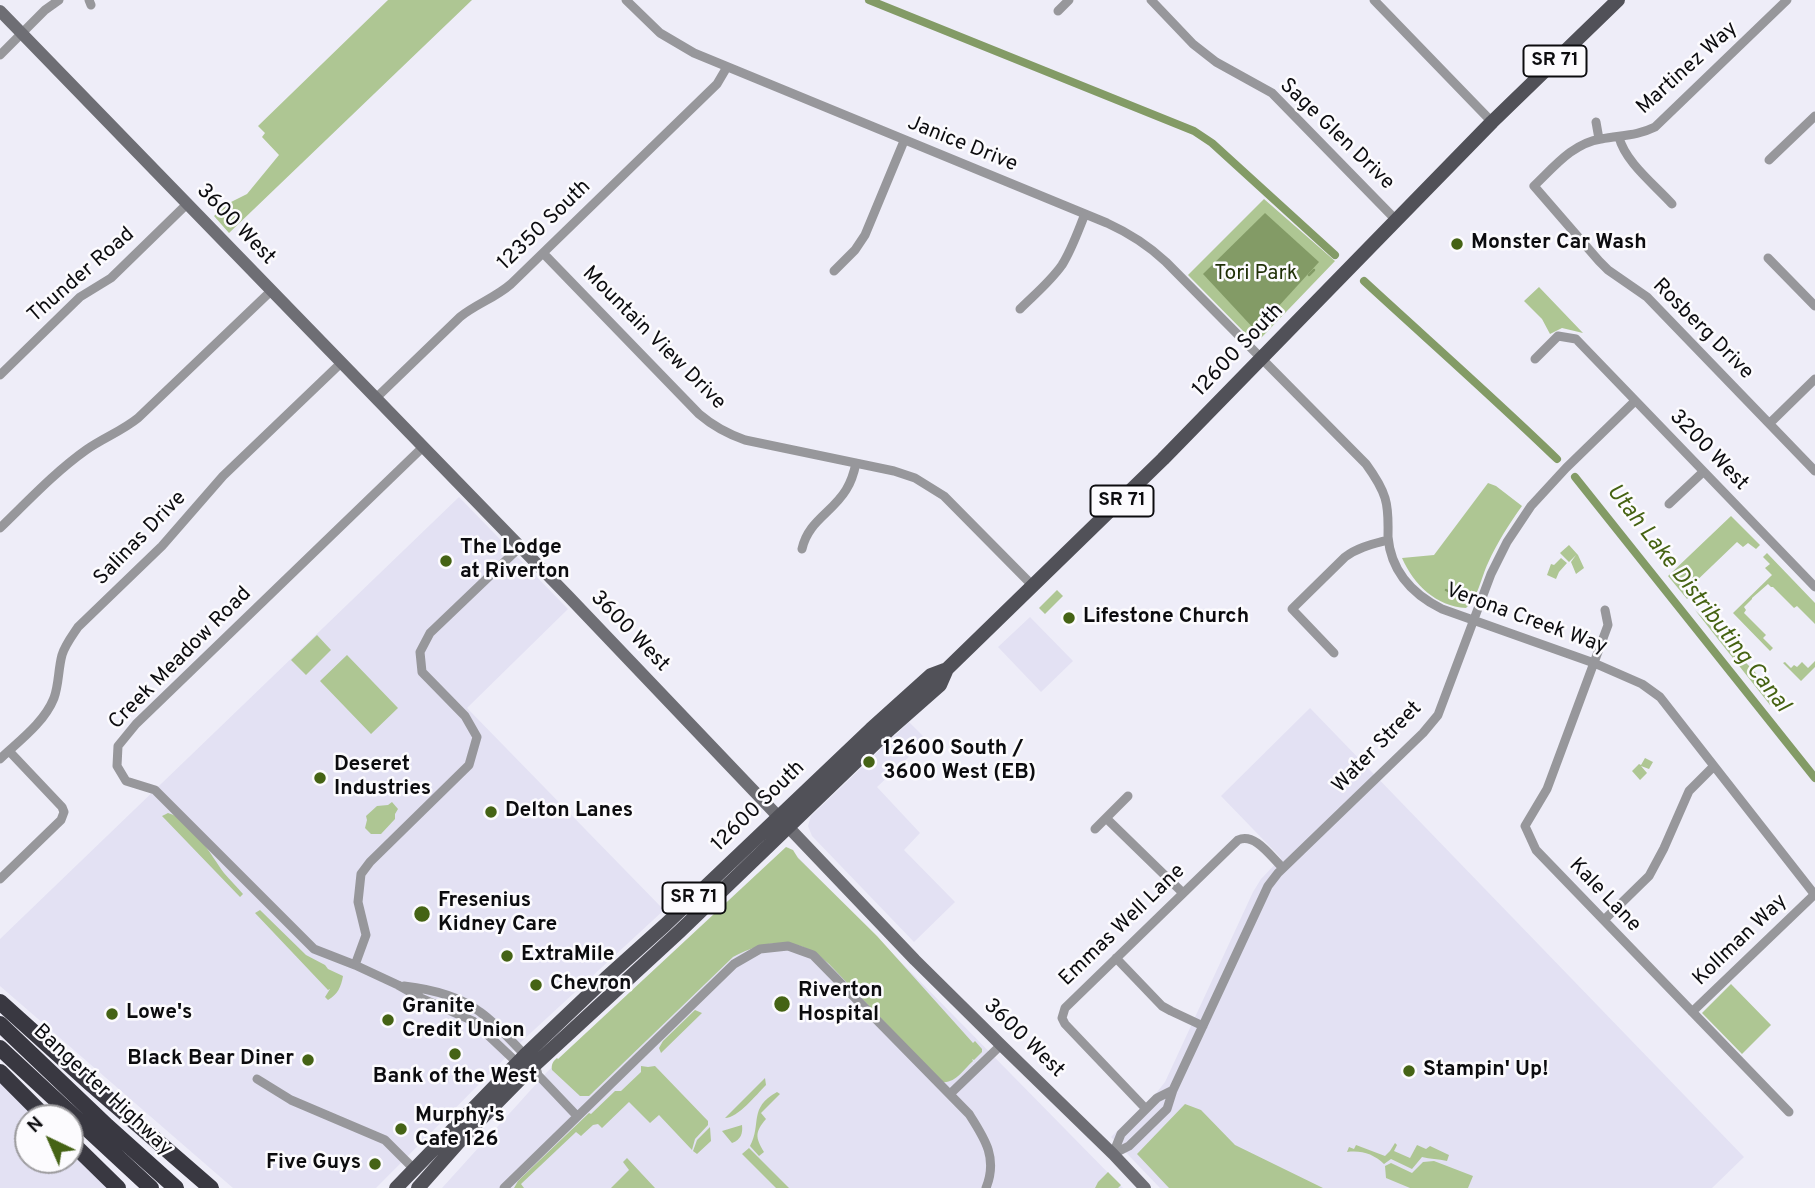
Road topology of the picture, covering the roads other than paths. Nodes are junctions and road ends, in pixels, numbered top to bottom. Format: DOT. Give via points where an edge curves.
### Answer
graph roads {
  1 [pos="59,0"];
  2 [pos="626,0"];
  3 [pos="1069,0"];
  4 [pos="1151,0"];
  5 [pos="1374,0"];
  6 [pos="1618,0"];
  7 [pos="1787,0"];
  8 [pos="0,11"];
  9 [pos="1058,11"];
  10 [pos="22,33"];
  11 [pos="0,55"];
  12 [pos="727,67"];
  13 [pos="1815,116"];
  14 [pos="1492,122"];
  15 [pos="1596,122"];
  16 [pos="1619,137"];
  17 [pos="1599,139"];
  18 [pos="904,141"];
  19 [pos="1769,160"];
  20 [pos="1534,186"];
  21 [pos="188,203"];
  22 [pos="1672,204"];
  23 [pos="1085,214"];
  24 [pos="1396,220"];
  25 [pos="543,253"];
  26 [pos="1768,258"];
  27 [pos="834,271"];
  28 [pos="271,290"];
  29 [pos="1815,306"];
  30 [pos="1020,309"];
  31 [pos="1261,359"];
  32 [pos="1535,359"];
  33 [pos="341,363"];
  34 [pos="0,375"];
  35 [pos="1815,379"];
  36 [pos="376,398"];
  37 [pos="1635,401"];
  38 [pos="1770,423"];
  39 [pos="424,447"];
  40 [pos="856,463"];
  41 [pos="1815,471"];
  42 [pos="1703,472"];
  43 [pos="1669,504"];
  44 [pos="0,528"];
  45 [pos="1388,540"];
  46 [pos="520,547"];
  47 [pos="802,549"];
  48 [pos="1034,587"];
  49 [pos="1815,587"];
  50 [pos="1605,610"];
  51 [pos="1474,620"];
  52 [pos="1334,653"];
  53 [pos="1594,663"];
  54 [pos="9,751"];
  55 [pos="0,759"];
  56 [pos="1714,766"];
  57 [pos="1128,796"];
  58 [pos="1106,818"];
  59 [pos="784,821"];
  60 [pos="1094,829"];
  61 [pos="1283,868"];
  62 [pos="0,879"];
  63 [pos="1183,893"];
  64 [pos="1815,894"];
  65 [pos="1604,920"];
  66 [pos="1116,958"];
  67 [pos="355,965"];
  68 [pos="398,985"];
  69 [pos="0,1002"];
  70 [pos="1692,1012"];
  71 [pos="0,1024"];
  72 [pos="1203,1026"];
  73 [pos="1001,1045"];
  74 [pos="0,1048"];
  75 [pos="528,1066"];
  76 [pos="0,1072"];
  77 [pos="257,1079"];
  78 [pos="1173,1090"];
  79 [pos="950,1094"];
  80 [pos="32,1104"];
  81 [pos="1146,1109"];
  82 [pos="1789,1112"];
  83 [pos="577,1116"];
  84 [pos="1113,1154"];
  85 [pos="84,1155"];
  86 [pos="415,1170"];
  87 [pos="118,1188"];
  88 [pos="150,1188"];
  89 [pos="176,1188"];
  90 [pos="211,1188"];
  91 [pos="396,1188"];
  92 [pos="418,1188"];
  93 [pos="504,1188"];
  94 [pos="986,1188"];
  95 [pos="1145,1188"];
  1 -- 10 [label="street"];
  2 -- 12 [label="street, Janice Drive" via="671,40"];
  3 -- 9 [label="street"];
  4 -- 24 [label="street, Sage Glen Drive" via="1208,56 1272,93"];
  5 -- 14 [label="street"];
  6 -- 14 [label="main road, 12600 South / SR 71"];
  7 -- 16 [label="street, Martinez Way" via="1662,121 1646,131"];
  8 -- 10 [label="main road, 3600 West"];
  10 -- 11 [label="street"];
  10 -- 21 [label="main road, 3600 West"];
  12 -- 18 [label="street, Janice Drive"];
  12 -- 25 [label="street, 12350 South" via="717,85"];
  13 -- 19 [label="street"];
  14 -- 24 [label="main road, 12600 South / SR 71"];
  15 -- 17 [label="street"];
  16 -- 17 [label="street, Martinez Way"];
  16 -- 22 [label="street" via="1629,158"];
  17 -- 20 [label="street, Martinez Way" via="1570,152"];
  18 -- 23 [label="street, Janice Drive"];
  18 -- 27 [label="street" via="865,235"];
  20 -- 38 [label="street, Rosberg Drive" via="1599,261 1647,297"];
  21 -- 28 [label="main road, 3600 West"];
  21 -- 34 [label="street, Thunder Road" via="111,278 80,297"];
  23 -- 30 [label="street" via="1061,266"];
  23 -- 31 [label="street, Janice Drive" via="1129,233 1157,254"];
  24 -- 31 [label="main road, 12600 South / SR 71"];
  25 -- 36 [label="street, 12350 South" via="503,291 460,317"];
  25 -- 40 [label="street, Mountain View Drive" via="713,425 745,440"];
  26 -- 29 [label="street"];
  28 -- 33 [label="main road, 3600 West"];
  28 -- 44 [label="street" via="138,418 65,466"];
  31 -- 45 [label="street, Verona Creek Way" via="1378,480 1388,515"];
  31 -- 48 [label="main road, 12600 South / SR 71"];
  32 -- 37 [label="street, 3200 West" via="1558,336 1576,339"];
  33 -- 36 [label="main road, 3600 West"];
  33 -- 54 [label="street, Salinas Drive" via="223,476 162,546 78,627 62,653 58,685 48,710"];
  35 -- 38 [label="street"];
  36 -- 39 [label="main road, 3600 West"];
  37 -- 42 [label="street, 3200 West"];
  37 -- 51 [label="street, Water Street" via="1531,506 1491,574"];
  38 -- 41 [label="street, Rosberg Drive"];
  39 -- 46 [label="main road, 3600 West"];
  39 -- 67 [label="street, Creek Meadow Road" via="118,746 117,766 127,781 155,790 314,949"];
  40 -- 47 [label="street" via="846,490 811,527"];
  40 -- 48 [label="street, Mountain View Drive" via="905,474 936,489"];
  42 -- 43 [label="street"];
  42 -- 49 [label="street, 3200 West"];
  45 -- 51 [label="street, Verona Creek Way" via="1399,573 1410,588 1424,600"];
  45 -- 52 [label="street" via="1354,550 1292,609"];
  46 -- 59 [label="main road, 3600 West"];
  46 -- 67 [label="street" via="430,632 420,652 422,672 465,716 477,737 469,765 361,874 358,902 366,935"];
  48 -- 59 [label="main road, 12600 South / SR 71" via="947,669 930,675 871,729"];
  50 -- 53 [label="street" via="1608,625"];
  51 -- 53 [label="street, Verona Creek Way"];
  51 -- 61 [label="street, Water Street" via="1437,715"];
  53 -- 56 [label="street, Verona Creek Way" via="1660,697"];
  53 -- 65 [label="street, Kale Lane" via="1547,789 1525,826 1536,850"];
  54 -- 55 [label="street, Salinas Drive"];
  54 -- 62 [label="street" via="64,812"];
  56 -- 64 [label="street, Verona Creek Way"];
  56 -- 65 [label="street" via="1689,792 1648,876"];
  57 -- 58 [label="street"];
  58 -- 60 [label="street"];
  58 -- 63 [label="street"];
  59 -- 73 [label="main road, 3600 West"];
  59 -- 75 [label="main road, 12600 South / SR 71"];
  61 -- 63 [label="street, Emmas Well Lane" via="1256,842 1245,838"];
  61 -- 72 [label="street, Water Street" via="1256,908"];
  63 -- 66 [label="street, Emmas Well Lane"];
  64 -- 70 [label="street, Kollman Way"];
  65 -- 70 [label="street, Kale Lane"];
  66 -- 72 [label="street" via="1162,1006"];
  66 -- 81 [label="street, Emmas Well Lane" via="1067,1005 1062,1018"];
  67 -- 68 [label="street, Creek Meadow Road"];
  68 -- 75 [label="street, Creek Meadow Road" via="473,1021 498,1046"];
  68 -- 75 [label="street, Creek Meadow Road" via="437,991 480,1011"];
  69 -- 90 [label="highway"];
  70 -- 82 [label="street, Kale Lane"];
  71 -- 89 [label="highway, Bangerter Highway"];
  72 -- 78 [label="street, Water Street"];
  73 -- 79 [label="street"];
  73 -- 84 [label="main road, 3600 West"];
  74 -- 88 [label="highway, Bangerter Highway"];
  75 -- 83 [label="street"];
  75 -- 86 [label="main road, 12600 South / SR 71"];
  75 -- 92 [label="main road, 12600 South / SR 71"];
  76 -- 80 [label="highway"];
  77 -- 86 [label="street" via="290,1100 385,1140"];
  78 -- 81 [label="street, Water Street"];
  78 -- 84 [label="street, Water Street" via="1167,1109 1129,1146"];
  79 -- 83 [label="street" via="813,955 788,946 760,949 734,964"];
  79 -- 94 [label="street" via="988,1145 992,1174"];
  81 -- 84 [label="street, Water Street" via="1121,1134"];
  83 -- 93 [label="street"];
  84 -- 95 [label="main road, 3600 West"];
  85 -- 87 [label="highway"];
  86 -- 91 [label="main road, 12600 South / SR 71"];
}
